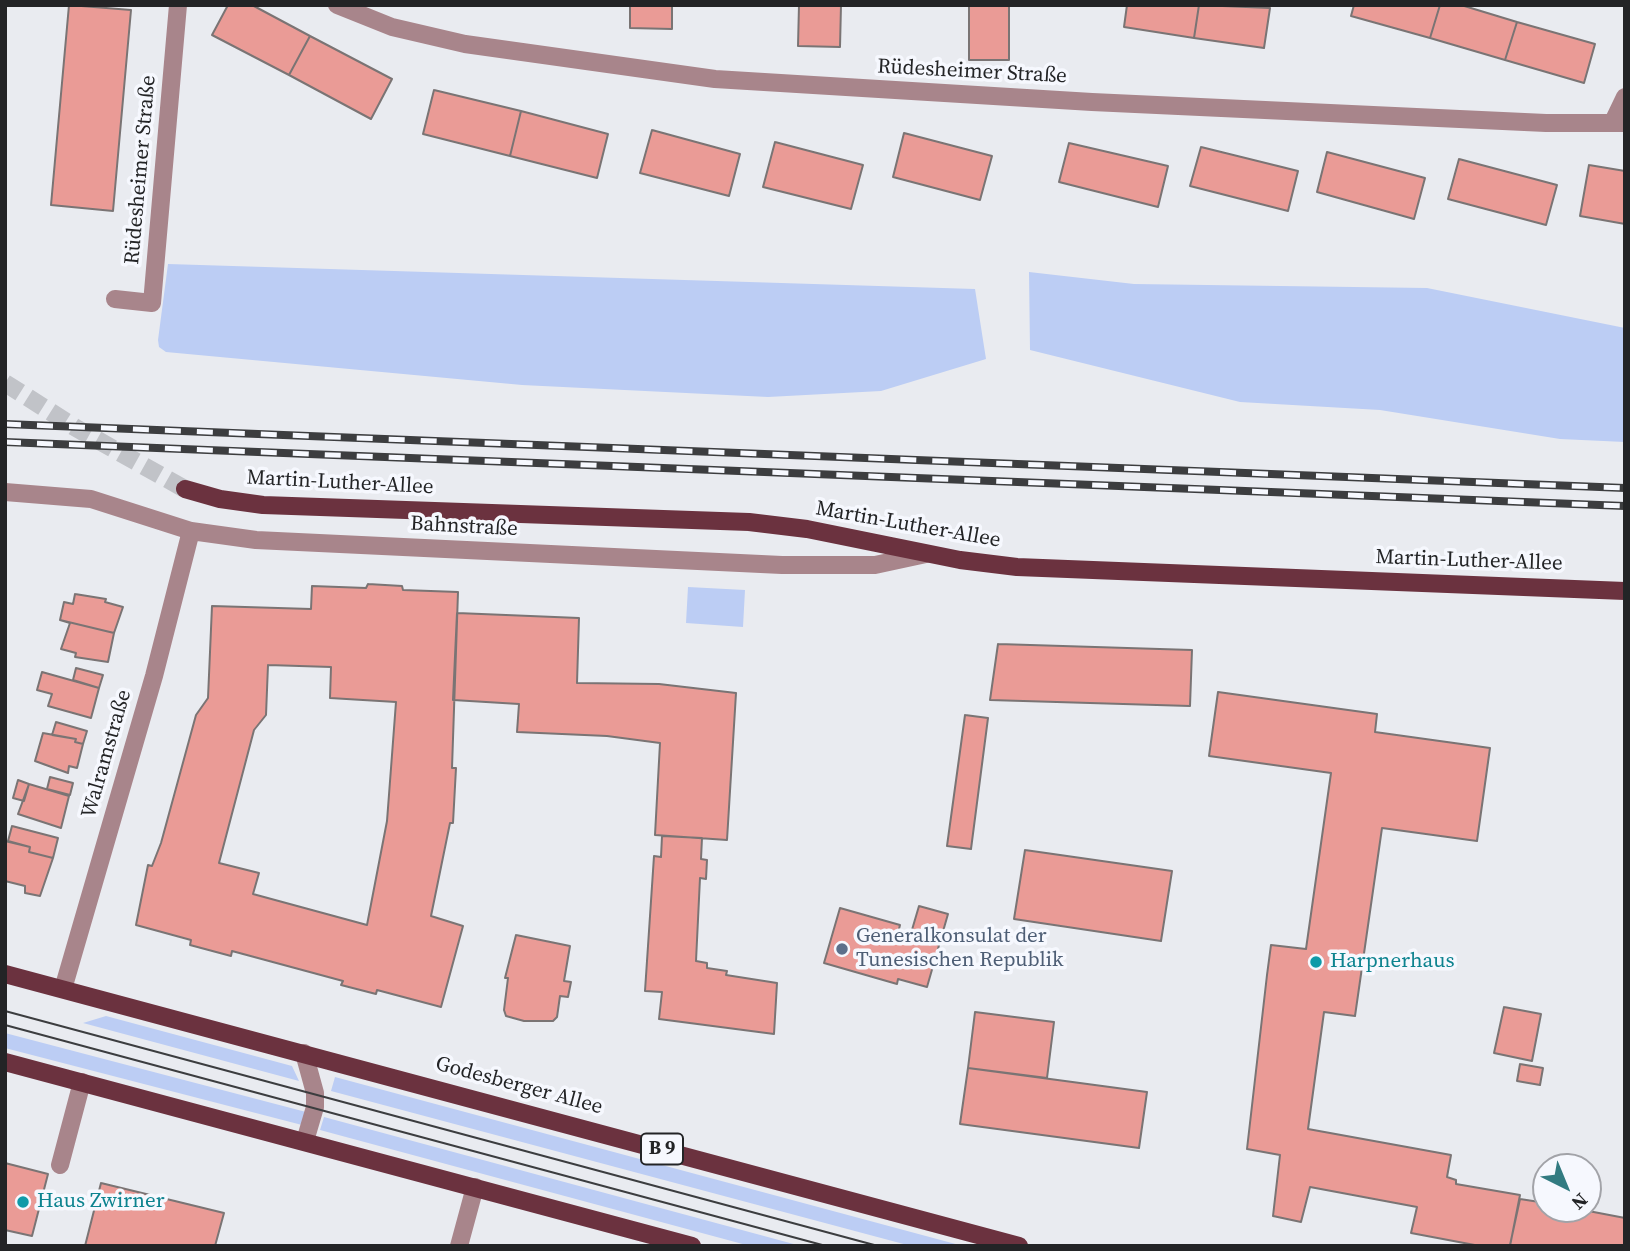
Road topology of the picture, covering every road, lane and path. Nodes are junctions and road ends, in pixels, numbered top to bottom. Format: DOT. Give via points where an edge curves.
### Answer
graph roads {
  1 [pos="178,5"];
  2 [pos="337,5"];
  3 [pos="1625,97"];
  4 [pos="1619,123"];
  5 [pos="115,299"];
  6 [pos="185,489"];
  7 [pos="5,492"];
  8 [pos="191,531"];
  9 [pos="926,554"];
  10 [pos="1625,591"];
  11 [pos="5,974"];
  12 [pos="63,989"];
  13 [pos="304,1053"];
  14 [pos="5,1062"];
  15 [pos="82,1082"];
  16 [pos="305,1141"];
  17 [pos="60,1165"];
  18 [pos="475,1187"];
  19 [pos="459,1246"];
  20 [pos="692,1246"];
  21 [pos="1019,1246"];
  1 -- 5 [label="street, Rüdesheimer Straße" via="152,303"];
  2 -- 4 [label="street, Rüdesheimer Straße" via="392,27 465,44 715,79 1092,102"];
  3 -- 4 [label="street, Rüdesheimer Straße"];
  6 -- 9 [label="main road, Martin-Luther-Allee" via="263,505 749,522"];
  7 -- 8 [label="street, Bahnstraße" via="91,499"];
  8 -- 9 [label="street, Bahnstraße" via="256,540 782,565 875,565"];
  8 -- 12 [label="street, Walramstraße"];
  9 -- 10 [label="main road, Martin-Luther-Allee" via="1017,567"];
  11 -- 12 [label="main road, Godesberger Allee / B 9"];
  12 -- 13 [label="main road, Godesberger Allee / B 9"];
  13 -- 16 [label="street" via="315,1093"];
  13 -- 21 [label="main road, Godesberger Allee / B 9"];
  14 -- 15 [label="main road"];
  15 -- 16 [label="main road"];
  15 -- 17 [label="street"];
  16 -- 18 [label="main road"];
  18 -- 19 [label="street"];
  18 -- 20 [label="main road"];
}
